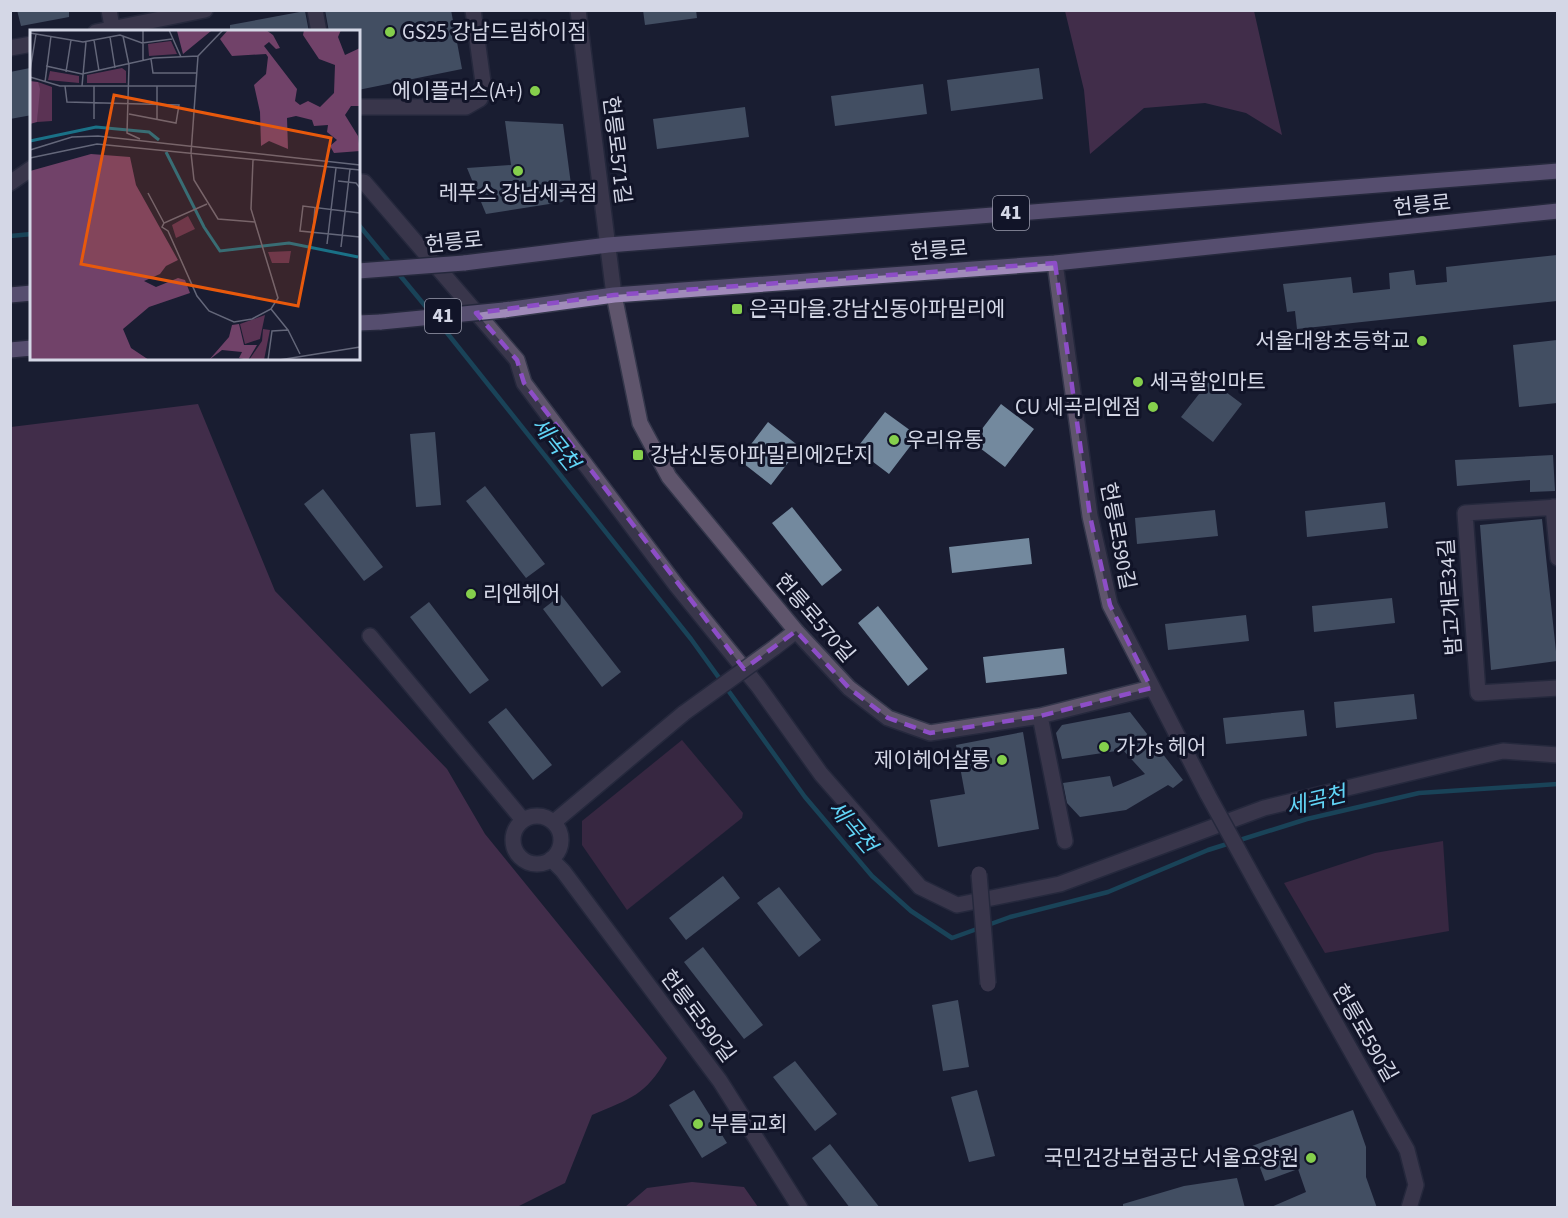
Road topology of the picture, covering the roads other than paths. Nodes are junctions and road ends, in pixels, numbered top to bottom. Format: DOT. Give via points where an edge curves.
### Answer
graph roads {
  1 [pos="109,10"];
  2 [pos="205,10"];
  3 [pos="315,10"];
  4 [pos="473,10"];
  5 [pos="579,10"];
  6 [pos="113,30"];
  7 [pos="319,30"];
  8 [pos="30,44"];
  9 [pos="10,48"];
  10 [pos="360,107"];
  11 [pos="30,169"];
  12 [pos="1557,171"];
  13 [pos="360,182"];
  14 [pos="10,183"];
  15 [pos="1557,211"];
  16 [pos="608,245"];
  17 [pos="1055,263"];
  18 [pos="360,272"];
  19 [pos="30,293"];
  20 [pos="10,295"];
  21 [pos="614,295"];
  22 [pos="360,323"];
  23 [pos="30,348"];
  24 [pos="10,350"];
  25 [pos="1555,507"];
  26 [pos="1557,558"];
  27 [pos="796,631"];
  28 [pos="370,636"];
  29 [pos="1150,688"];
  30 [pos="1557,688"];
  31 [pos="1040,716"];
  32 [pos="1557,755"];
  33 [pos="523,820"];
  34 [pos="554,822"];
  35 [pos="1065,841"];
  36 [pos="551,859"];
  37 [pos="979,874"];
  38 [pos="988,984"];
  39 [pos="800,1208"];
  40 [pos="1410,1208"];
  1 -- 6 [label="street"];
  2 -- 6 [label="street"];
  3 -- 7 [label="street"];
  4 -- 10 [label="street" via="483,82 480,99 466,107"];
  5 -- 16 [label="street, 헌릉로571길"];
  8 -- 9 [label="street"];
  11 -- 14 [label="street"];
  12 -- 16 [label="main road, 헌릉로 / 41"];
  13 -- 32 [label="street" via="517,360 524,383 676,585 758,686 821,774 920,887 937,897 957,905 1060,884 1264,808 1472,758 1503,751"];
  15 -- 17 [label="main road, 헌릉로 / 41"];
  16 -- 18 [label="main road, 헌릉로 / 41, bridge"];
  16 -- 21 [label="street, 헌릉로571길"];
  17 -- 21 [label="main road, 헌릉로 / 41"];
  17 -- 29 [label="street, 헌릉로590길" via="1090,516 1110,605"];
  19 -- 20 [label="main road"];
  21 -- 22 [label="main road, 헌릉로 / 41, bridge"];
  21 -- 27 [label="street, 헌릉로570길" via="640,423 669,477"];
  23 -- 24 [label="main road"];
  25 -- 26 [label="street, 밤고개로34길"];
  25 -- 30 [label="street, 밤고개로34길" via="1465,513 1478,693"];
  27 -- 31 [label="street, 헌릉로570길" via="849,688 888,717 930,733"];
  27 -- 34 [label="street, bridge" via="684,713"];
  28 -- 33 [label="street"];
  29 -- 31 [label="street, 헌릉로570길"];
  29 -- 40 [label="street, 헌릉로590길, bridge" via="1407,1150 1416,1185"];
  31 -- 35 [label="street"];
  33 -- 34 [label="street" via="538,816"];
  33 -- 36 [label="street" via="513,833 516,854 530,863"];
  34 -- 36 [label="street" via="561,838"];
  36 -- 39 [label="street, 헌릉로590길" via="720,1081"];
  37 -- 38 [label="street, bridge"];
}
